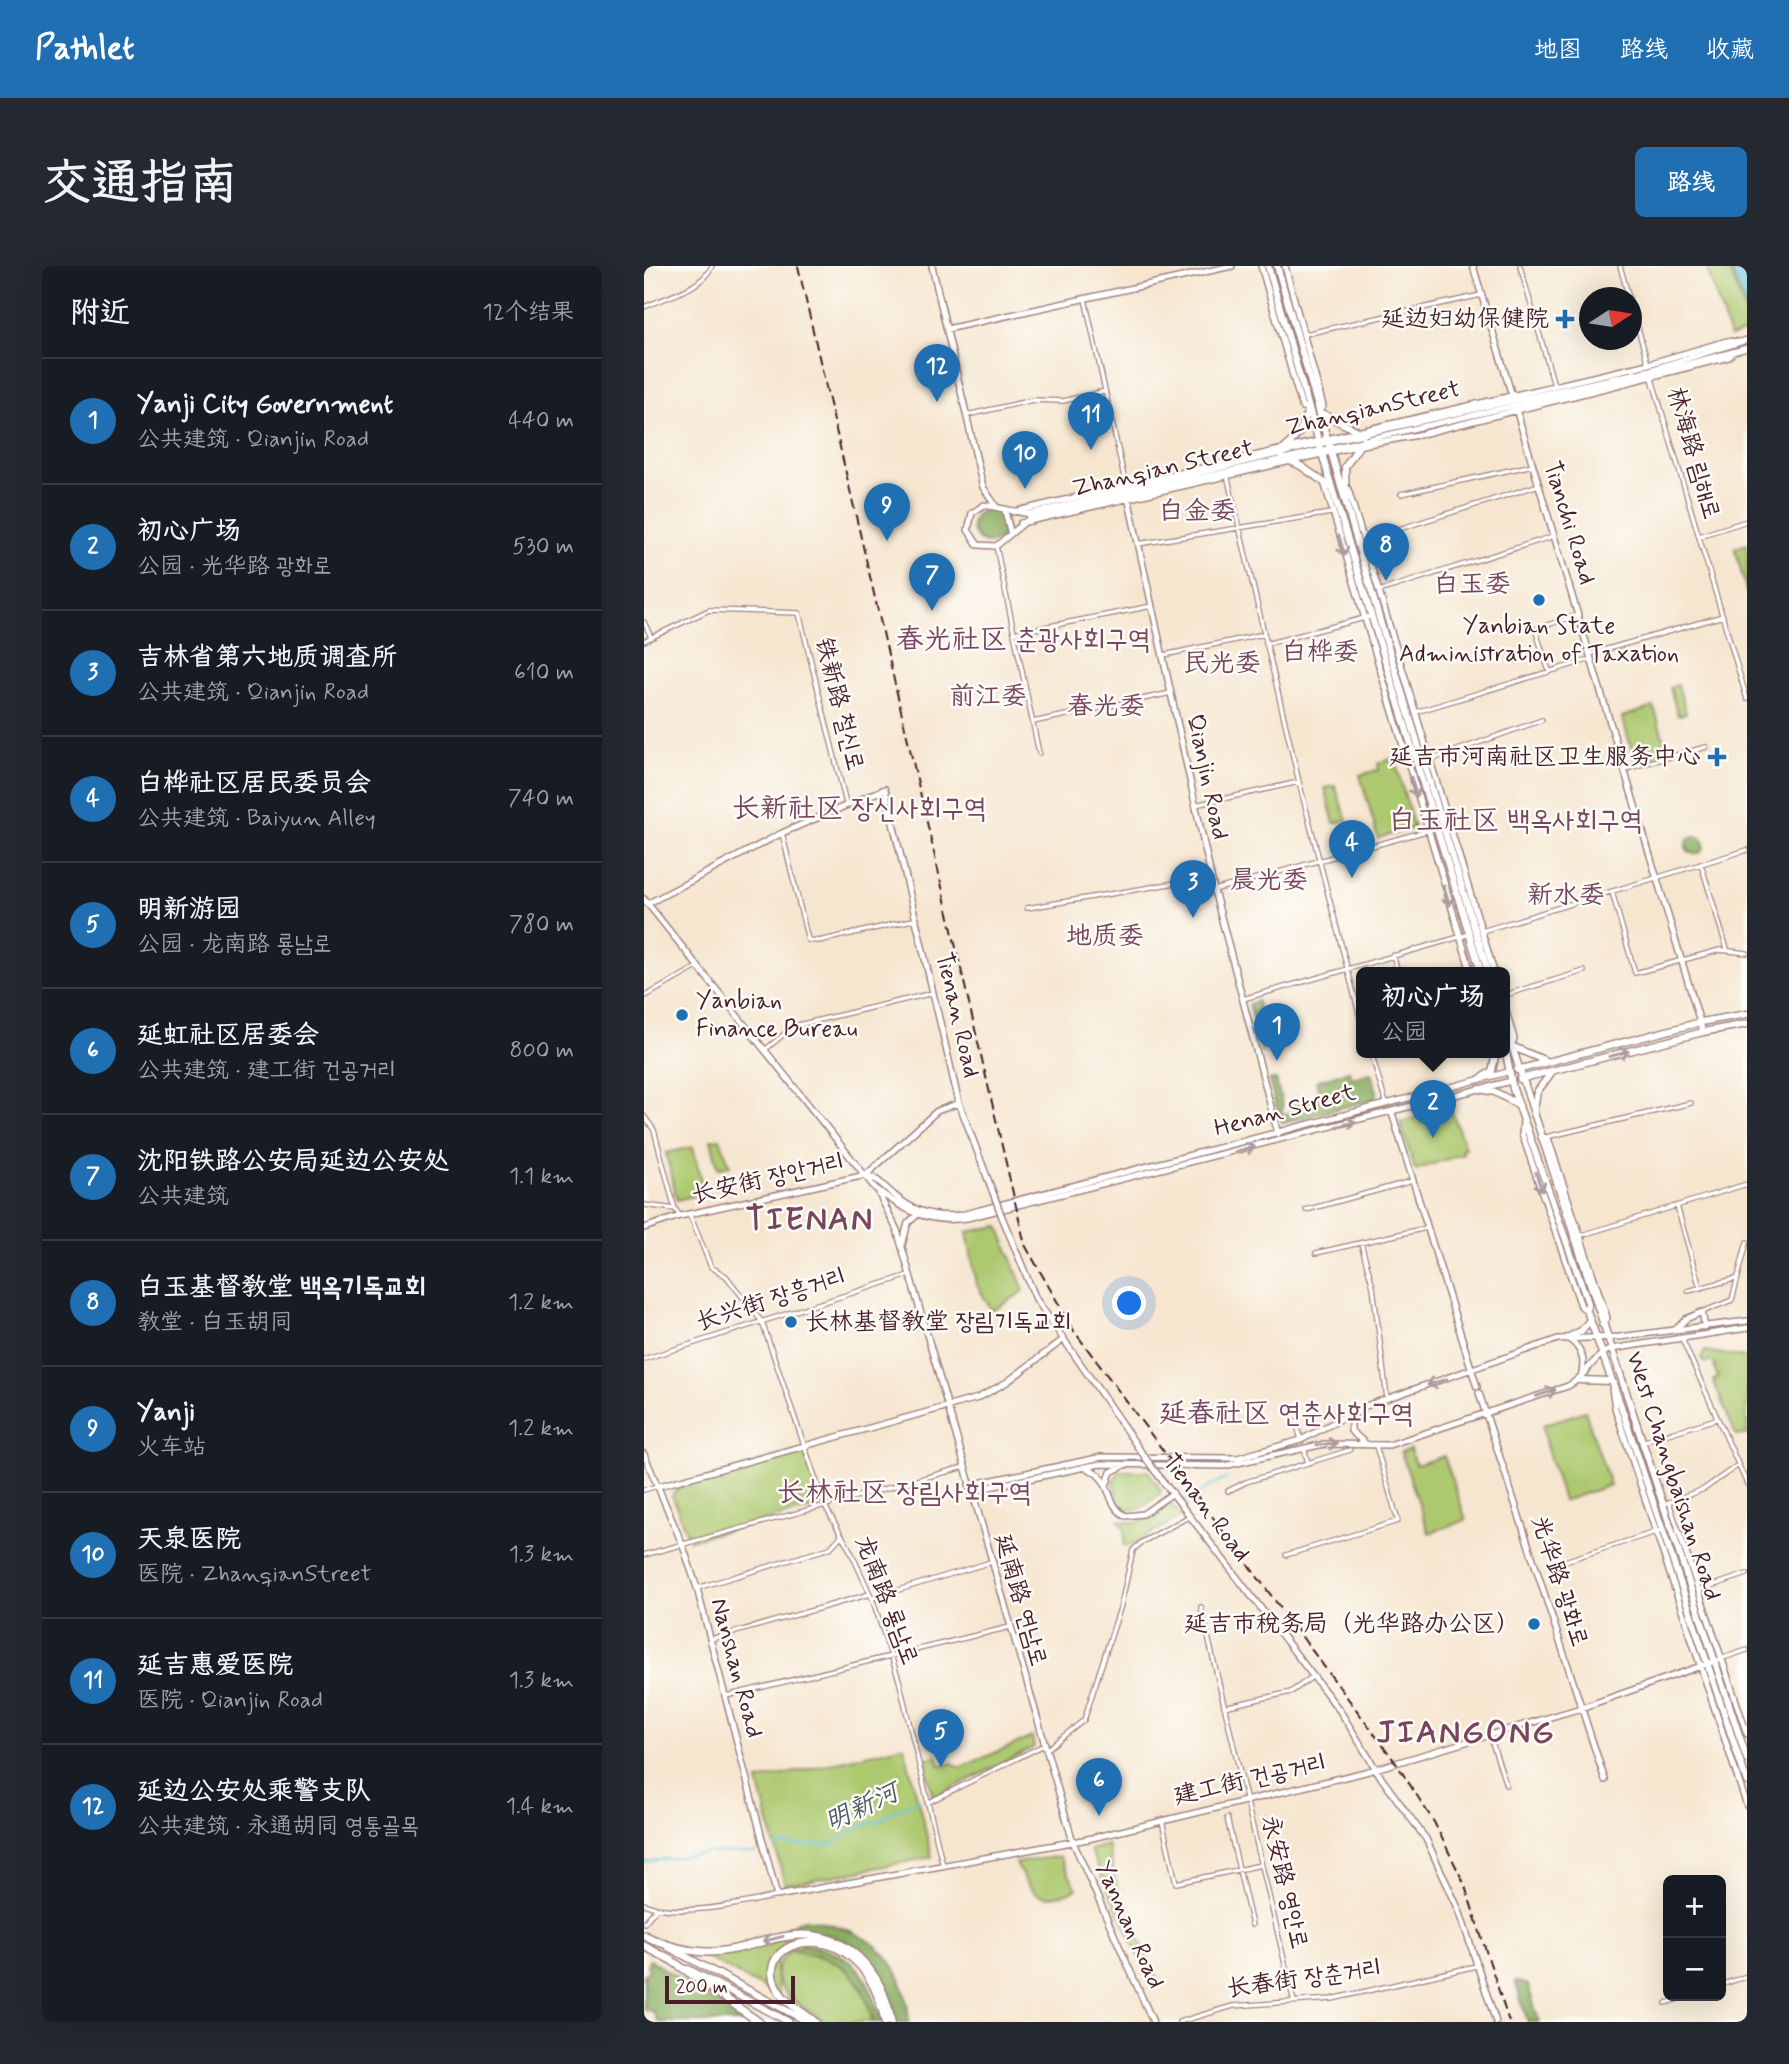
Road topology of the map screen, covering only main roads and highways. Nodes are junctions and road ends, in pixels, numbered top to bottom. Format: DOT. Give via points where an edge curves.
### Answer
graph roads {
  1 [pos="1268,266"];
  2 [pos="1277,266"];
  3 [pos="1305,408"];
  4 [pos="1318,412"];
  5 [pos="1332,488"];
  6 [pos="1345,500"];
  7 [pos="1476,933"];
  8 [pos="1480,967"];
  9 [pos="1486,967"];
  10 [pos="1747,1014"];
  11 [pos="1747,1024"];
  12 [pos="1510,1048"];
  13 [pos="1510,1051"];
  14 [pos="1495,1058"];
  15 [pos="1508,1058"];
  16 [pos="1558,1060"];
  17 [pos="1519,1069"];
  18 [pos="1553,1071"];
  19 [pos="1508,1072"];
  20 [pos="1522,1078"];
  21 [pos="1480,1079"];
  22 [pos="1511,1081"];
  23 [pos="1479,1089"];
  24 [pos="1519,1105"];
  25 [pos="1535,1118"];
  26 [pos="1590,1320"];
  27 [pos="1567,1338"];
  28 [pos="1579,1380"];
  29 [pos="1610,1381"];
  30 [pos="1667,1520"];
  31 [pos="1678,1529"];
  32 [pos="1711,1663"];
  33 [pos="1747,1759"];
  34 [pos="1747,1782"];
  35 [pos="644,1935"];
  36 [pos="644,1946"];
  37 [pos="666,1946"];
  38 [pos="671,1960"];
  39 [pos="759,2022"];
  40 [pos="789,2022"];
  41 [pos="808,2022"];
  42 [pos="815,2022"];
  43 [pos="885,2022"];
  44 [pos="891,2022"];
  1 -- 3 [label="main road"];
  2 -- 4 [label="main road"];
  3 -- 5 [label="main road"];
  3 -- 5 [label="main road" via="1303,427 1281,456"];
  4 -- 6 [label="main road"];
  4 -- 6 [label="main road" via="1354,431 1361,440 1345,467"];
  5 -- 7 [label="main road" via="1437,828"];
  6 -- 7 [label="main road"];
  7 -- 8 [label="main road"];
  7 -- 9 [label="main road"];
  10 -- 16 [label="main road, Henan Street"];
  18 -- 11 [label="main road, Henan Street, one-way"];
  12 -- 16 [label="main road" via="1537,1059"];
  13 -- 17 [label="main road, West Changbaishan Road"];
  14 -- 21 [label="main road" via="1492,1072"];
  15 -- 19 [label="main road, West Changbaishan Road"];
  16 -- 17 [label="main road, Henan Street"];
  17 -- 19 [label="main road, Henan Street"];
  17 -- 20 [label="main road, West Changbaishan Road"];
  18 -- 20 [label="main road, Henan Street"];
  18 -- 25 [label="main road" via="1537,1092"];
  19 -- 22 [label="main road, West Changbaishan Road"];
  20 -- 22 [label="main road, Henan Street"];
  20 -- 25 [label="main road, West Changbaishan Road"];
  22 -- 24 [label="main road, West Changbaishan Road"];
  23 -- 24 [label="main road"];
  24 -- 26 [label="main road, West Changbaishan Road, one-way"];
  25 -- 30 [label="main road, West Changbaishan Road"];
  26 -- 27 [label="main road"];
  26 -- 29 [label="main road, West Changbaishan Road"];
  28 -- 29 [label="main road"];
  29 -- 32 [label="main road, West Changbaishan Road" via="1660,1531"];
  30 -- 31 [label="main road"];
  30 -- 32 [label="main road, West Changbaishan Road" via="1695,1592"];
  32 -- 33 [label="main road, West Changbaishan Road"];
  32 -- 34 [label="main road, West Changbaishan Road"];
  35 -- 37 [label="highway"];
  36 -- 38 [label="highway"];
  37 -- 41 [label="main road"];
  44 -- 37 [label="highway, one-way" via="883,1989 871,1969 850,1949 833,1941 790,1935 712,1952"];
  38 -- 39 [label="highway"];
  38 -- 40 [label="main road"];
  42 -- 43 [label="highway" via="782,1996 775,1979 777,1959 803,1941 826,1944 859,1964 876,1986"];
}
